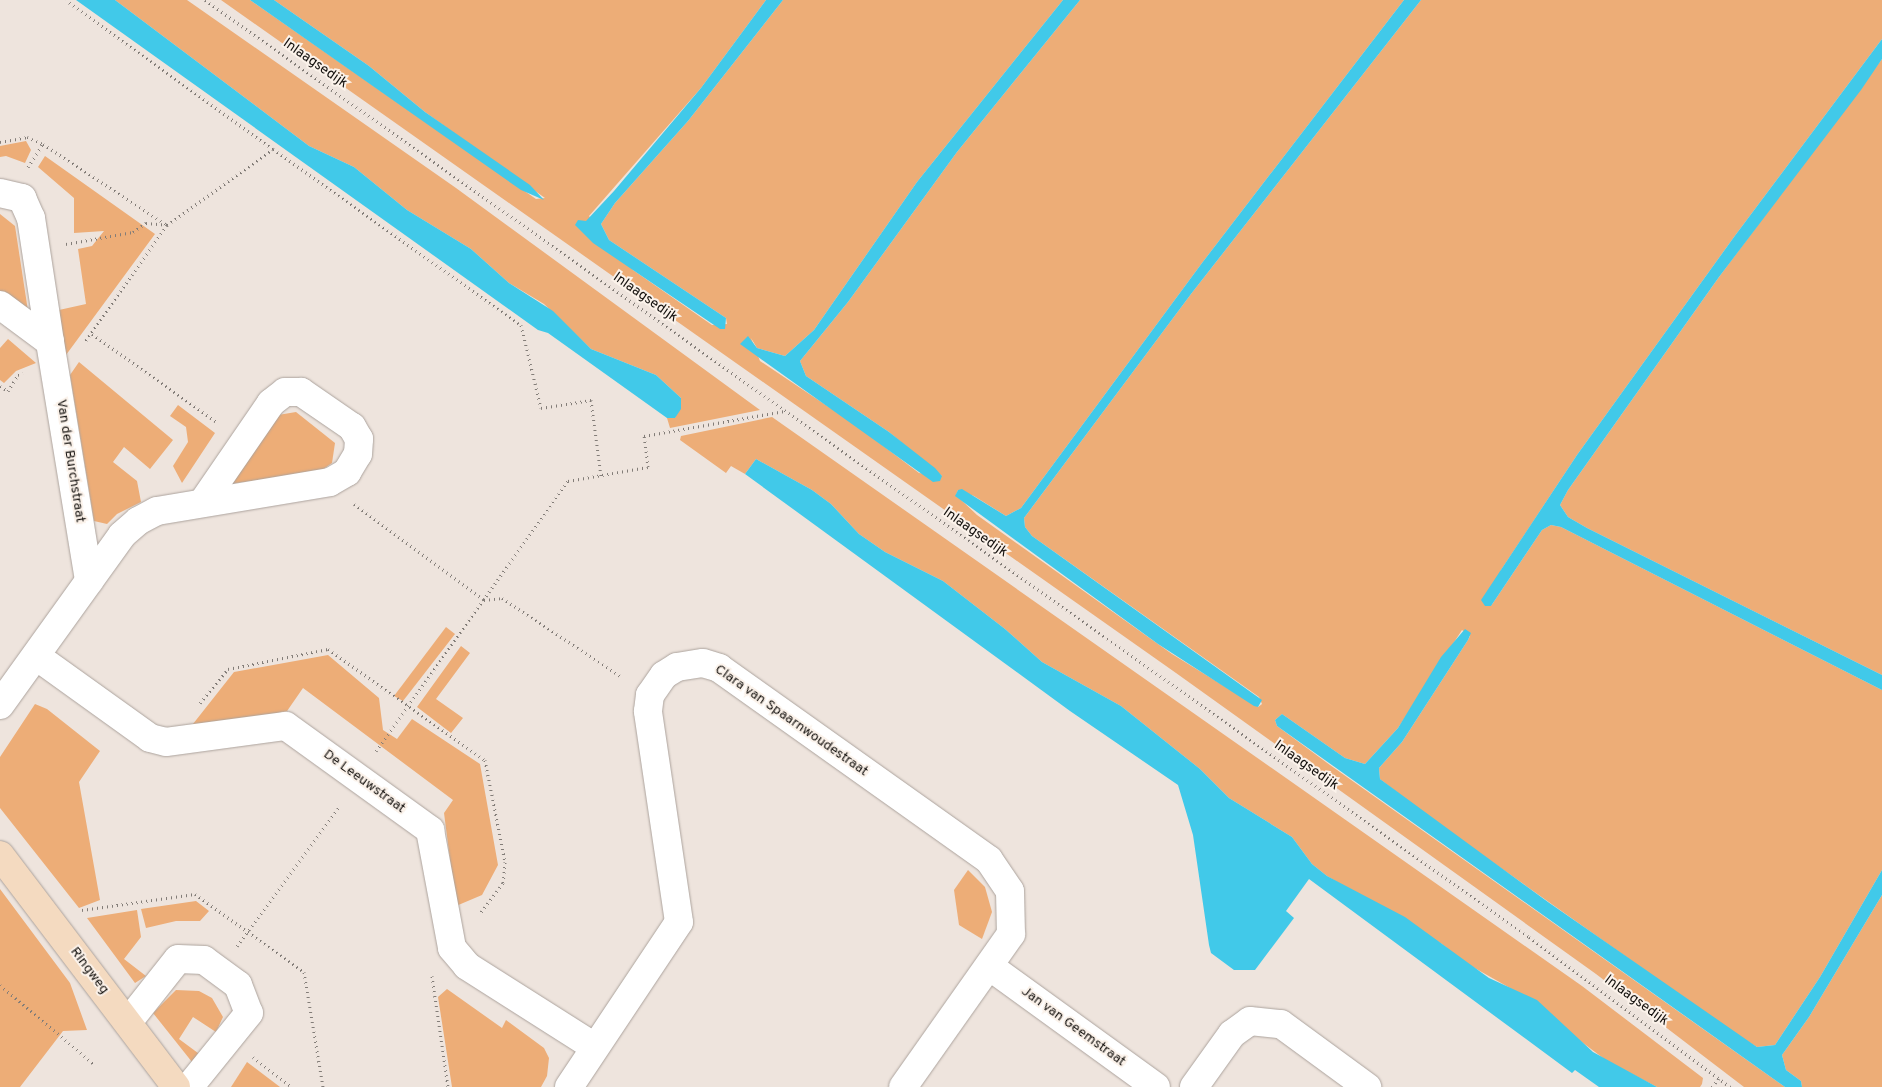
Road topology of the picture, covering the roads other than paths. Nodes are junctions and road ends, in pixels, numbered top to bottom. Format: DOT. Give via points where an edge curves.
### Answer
graph roads {
  1 [pos="0,193"];
  2 [pos="0,305"];
  3 [pos="52,351"];
  4 [pos="203,502"];
  5 [pos="89,581"];
  6 [pos="36,656"];
  7 [pos="0,705"];
  8 [pos="0,855"];
  9 [pos="989,966"];
  10 [pos="128,1022"];
  11 [pos="593,1046"];
  12 [pos="176,1087"];
  13 [pos="189,1087"];
  14 [pos="569,1087"];
  15 [pos="903,1087"];
  16 [pos="1156,1087"];
  17 [pos="1194,1087"];
  18 [pos="1367,1087"];
  1 -- 3 [label="street, Van der Burchstraat" via="22,198 31,218"];
  2 -- 3 [label="street"];
  3 -- 5 [label="street, Van der Burchstraat"];
  4 -- 4 [label="street" via="272,403 285,392 301,392 352,427 359,439 358,454 347,472 330,482"];
  4 -- 5 [label="street" via="157,511 138,521 122,535"];
  5 -- 6 [label="street"];
  6 -- 7 [label="street"];
  6 -- 11 [label="street, De Leeuwstraat" via="150,738 166,742 286,726 430,830 453,949 467,966"];
  8 -- 10 [label="street, Ringweg"];
  9 -- 11 [label="street, Clara van Spaarnwoudestraat" via="1011,934 1010,891 989,860 719,668 703,663 677,667 664,675 650,695 648,711 679,922"];
  9 -- 15 [label="street, Clara van Spaarnwoudestraat"];
  9 -- 16 [label="street, Jan van Geemstraat"];
  10 -- 12 [label="street, Ringweg"];
  10 -- 13 [label="street" via="178,959 204,960 238,985 249,1013"];
  11 -- 14 [label="street"];
  17 -- 18 [label="street" via="1232,1034 1250,1021 1281,1024"];
}
